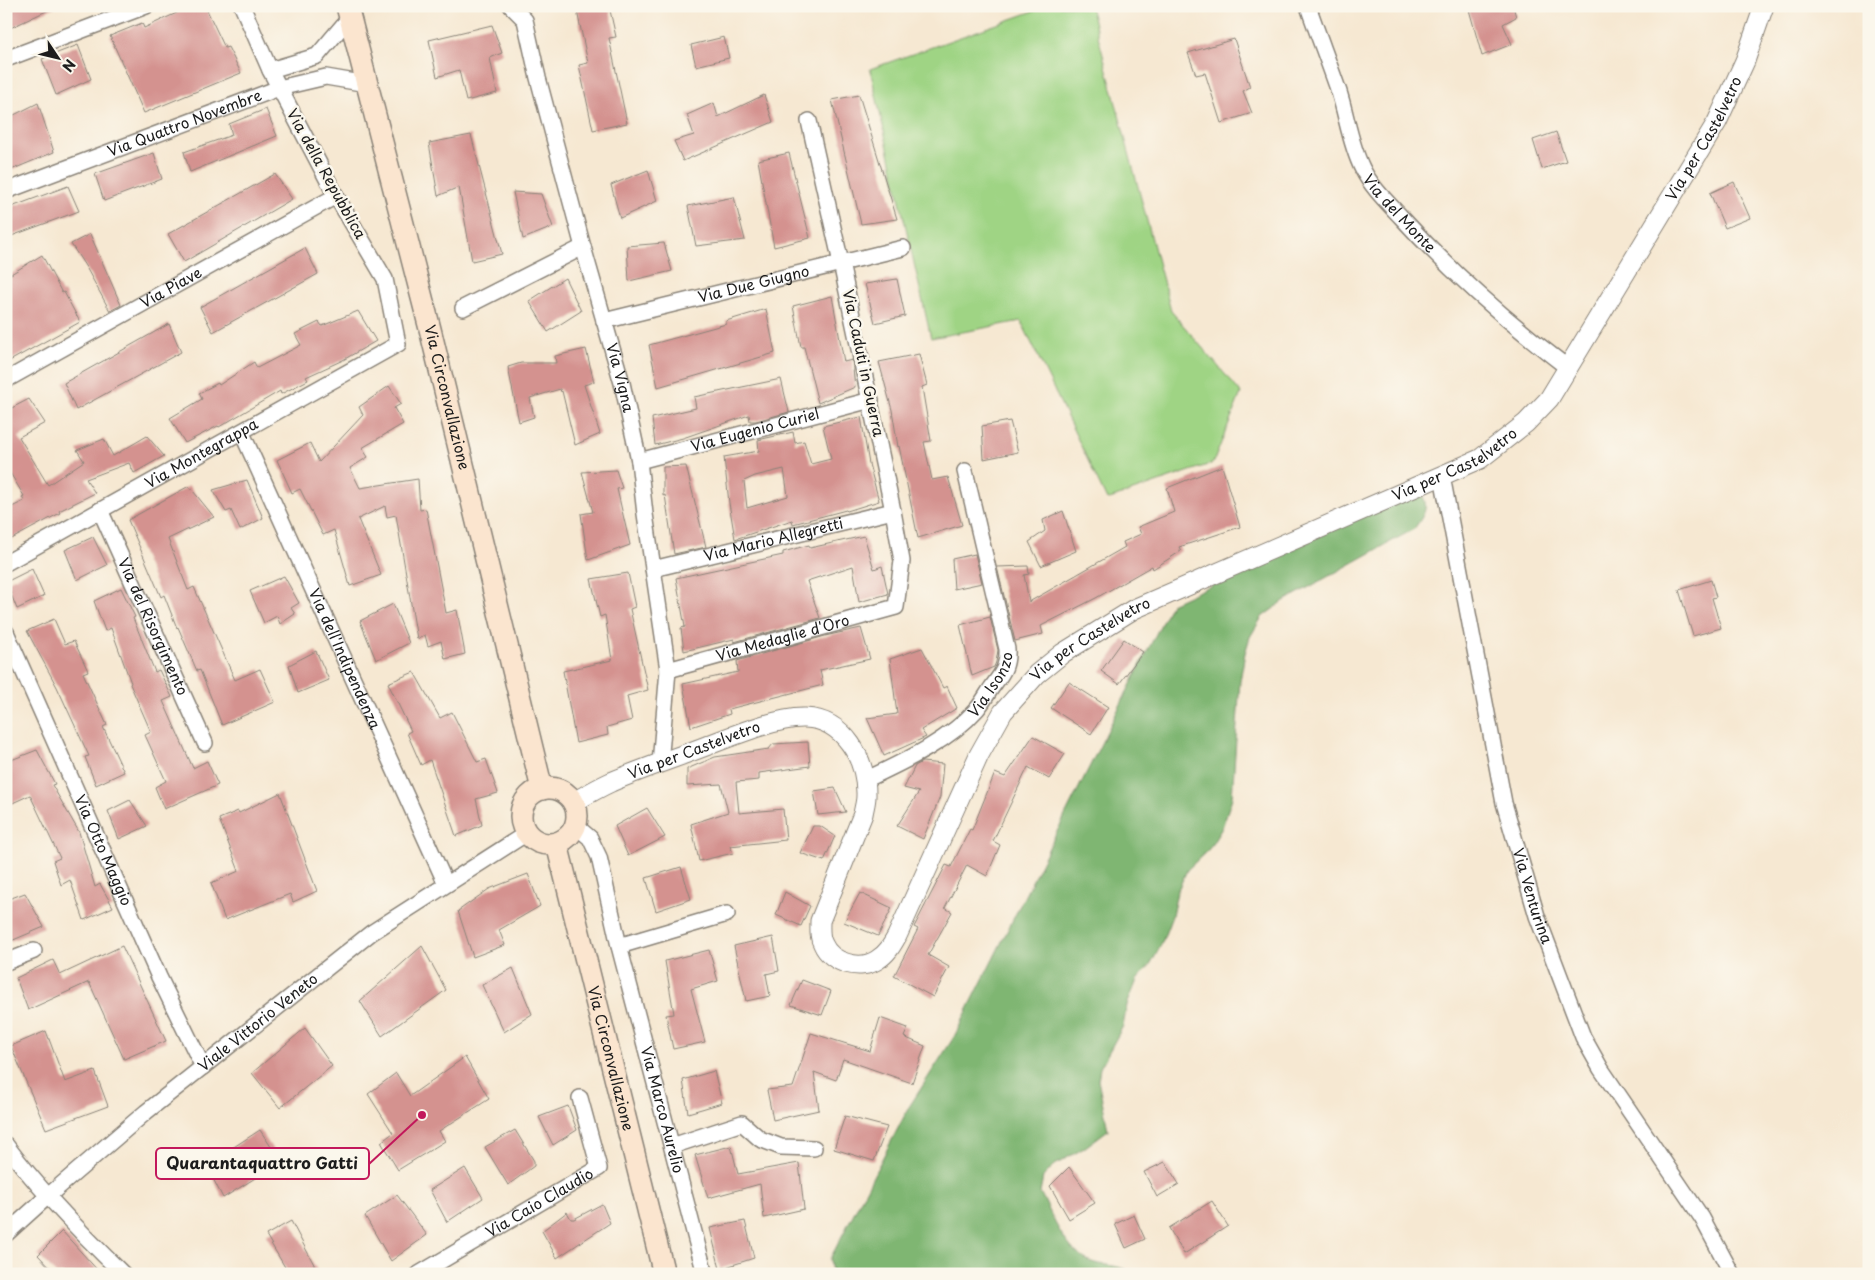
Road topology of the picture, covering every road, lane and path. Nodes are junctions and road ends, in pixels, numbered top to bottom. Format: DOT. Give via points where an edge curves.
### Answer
graph roads {
  1 [pos="146,6"];
  2 [pos="242,6"];
  3 [pos="511,6"];
  4 [pos="1308,6"];
  5 [pos="1764,6"];
  6 [pos="349,12"];
  7 [pos="6,59"];
  8 [pos="270,70"];
  9 [pos="367,84"];
  10 [pos="279,88"];
  11 [pos="809,121"];
  12 [pos="6,191"];
  13 [pos="336,196"];
  14 [pos="583,247"];
  15 [pos="903,248"];
  16 [pos="841,263"];
  17 [pos="463,308"];
  18 [pos="604,320"];
  19 [pos="398,344"];
  20 [pos="1568,368"];
  21 [pos="6,380"];
  22 [pos="870,400"];
  23 [pos="242,433"];
  24 [pos="638,461"];
  25 [pos="965,471"];
  26 [pos="1442,476"];
  27 [pos="100,510"];
  28 [pos="893,512"];
  29 [pos="6,563"];
  30 [pos="653,569"];
  31 [pos="896,607"];
  32 [pos="6,632"];
  33 [pos="668,670"];
  34 [pos="205,744"];
  35 [pos="660,764"];
  36 [pos="865,780"];
  37 [pos="542,789"];
  38 [pos="574,802"];
  39 [pos="576,826"];
  40 [pos="527,834"];
  41 [pos="557,844"];
  42 [pos="446,884"];
  43 [pos="727,914"];
  44 [pos="620,946"];
  45 [pos="34,951"];
  46 [pos="6,962"];
  47 [pos="203,1067"];
  48 [pos="580,1098"];
  49 [pos="6,1145"];
  50 [pos="672,1146"];
  51 [pos="814,1148"];
  52 [pos="48,1196"];
  53 [pos="6,1234"];
  54 [pos="123,1274"];
  55 [pos="418,1274"];
  56 [pos="664,1274"];
  57 [pos="705,1274"];
  58 [pos="1732,1274"];
  1 -- 7 [label="street"];
  2 -- 8 [label="street, Via della Repubblica"];
  3 -- 14 [label="street, Via Vigna" via="524,20"];
  4 -- 20 [label="street, Via del Monte" via="1339,93 1353,146 1363,170 1377,190 1468,283 1526,336"];
  5 -- 20 [label="street, Via per Castelvetro" via="1745,61 1717,122"];
  6 -- 8 [label="street" via="317,56"];
  6 -- 9 [label="main road, Via Circonvallazione"];
  8 -- 10 [label="street, Via della Repubblica"];
  9 -- 10 [label="street, Via Quattro Novembre" via="326,77"];
  9 -- 37 [label="main road, Via Circonvallazione"];
  10 -- 12 [label="street, Via Quattro Novembre"];
  10 -- 13 [label="street, Via della Repubblica"];
  11 -- 16 [label="street, Via Caduti in Guerra"];
  13 -- 19 [label="street, Via della Repubblica" via="385,279"];
  13 -- 21 [label="street, Via Piave"];
  14 -- 17 [label="street"];
  14 -- 18 [label="street, Via Vigna"];
  15 -- 16 [label="street, Via Due Giugno"];
  16 -- 18 [label="street, Via Due Giugno"];
  16 -- 22 [label="street, Via Caduti in Guerra"];
  18 -- 24 [label="street, Via Vigna" via="622,383"];
  19 -- 23 [label="street, Via Montegrappa"];
  20 -- 26 [label="street, Via per Castelvetro" via="1549,399 1526,423 1480,459"];
  22 -- 24 [label="street, Via Eugenio Curiel"];
  22 -- 28 [label="street, Via Caduti in Guerra"];
  23 -- 27 [label="street, Via Montegrappa"];
  23 -- 42 [label="street, Via dell'Indipendenza"];
  24 -- 30 [label="street, Via Vigna"];
  25 -- 36 [label="street, Via Isonzo" via="1008,649 1008,661 978,708 967,719 914,756"];
  26 -- 36 [label="street, Via per Castelvetro" via="1134,609 1037,674 1003,712 979,755 887,952 865,965 850,965 835,958 823,946 820,921 863,814"];
  26 -- 58 [label="street, Via Venturina" via="1504,803 1536,916 1583,1037 1702,1218"];
  27 -- 29 [label="street, Via Montegrappa"];
  27 -- 34 [label="street, Via del Risorgimento"];
  28 -- 30 [label="street, Via Mario Allegretti"];
  28 -- 31 [label="street, Via Caduti in Guerra" via="902,561"];
  30 -- 33 [label="street, Via Vigna"];
  31 -- 33 [label="street, Via Medaglie d'Oro"];
  32 -- 47 [label="street, Via Otto Maggio" via="159,977"];
  33 -- 35 [label="street, Via Vigna"];
  35 -- 36 [label="street, Via per Castelvetro" via="744,732 804,718 820,720 847,739 859,756"];
  35 -- 38 [label="street, Via per Castelvetro" via="610,783"];
  37 -- 38 [label="main road" via="560,790"];
  37 -- 40 [label="main road" via="530,796 523,807 521,821"];
  38 -- 39 [label="main road" via="578,814"];
  39 -- 41 [label="main road" via="569,837"];
  39 -- 44 [label="street, Via Marco Aurelio" via="590,838 599,857"];
  40 -- 41 [label="main road" via="537,842"];
  40 -- 42 [label="street, Viale Vittorio Veneto"];
  41 -- 56 [label="main road, Via Circonvallazione"];
  42 -- 47 [label="street, Viale Vittorio Veneto" via="370,932"];
  43 -- 44 [label="street"];
  44 -- 50 [label="street, Via Marco Aurelio"];
  45 -- 46 [label="street"];
  47 -- 52 [label="street, Viale Vittorio Veneto"];
  48 -- 55 [label="street, Via Caio Claudio" via="599,1168"];
  49 -- 52 [label="street"];
  50 -- 51 [label="street" via="742,1123 760,1139 780,1147"];
  50 -- 57 [label="street, Via Marco Aurelio"];
  52 -- 53 [label="street, Viale Vittorio Veneto"];
  52 -- 54 [label="street"];
}
